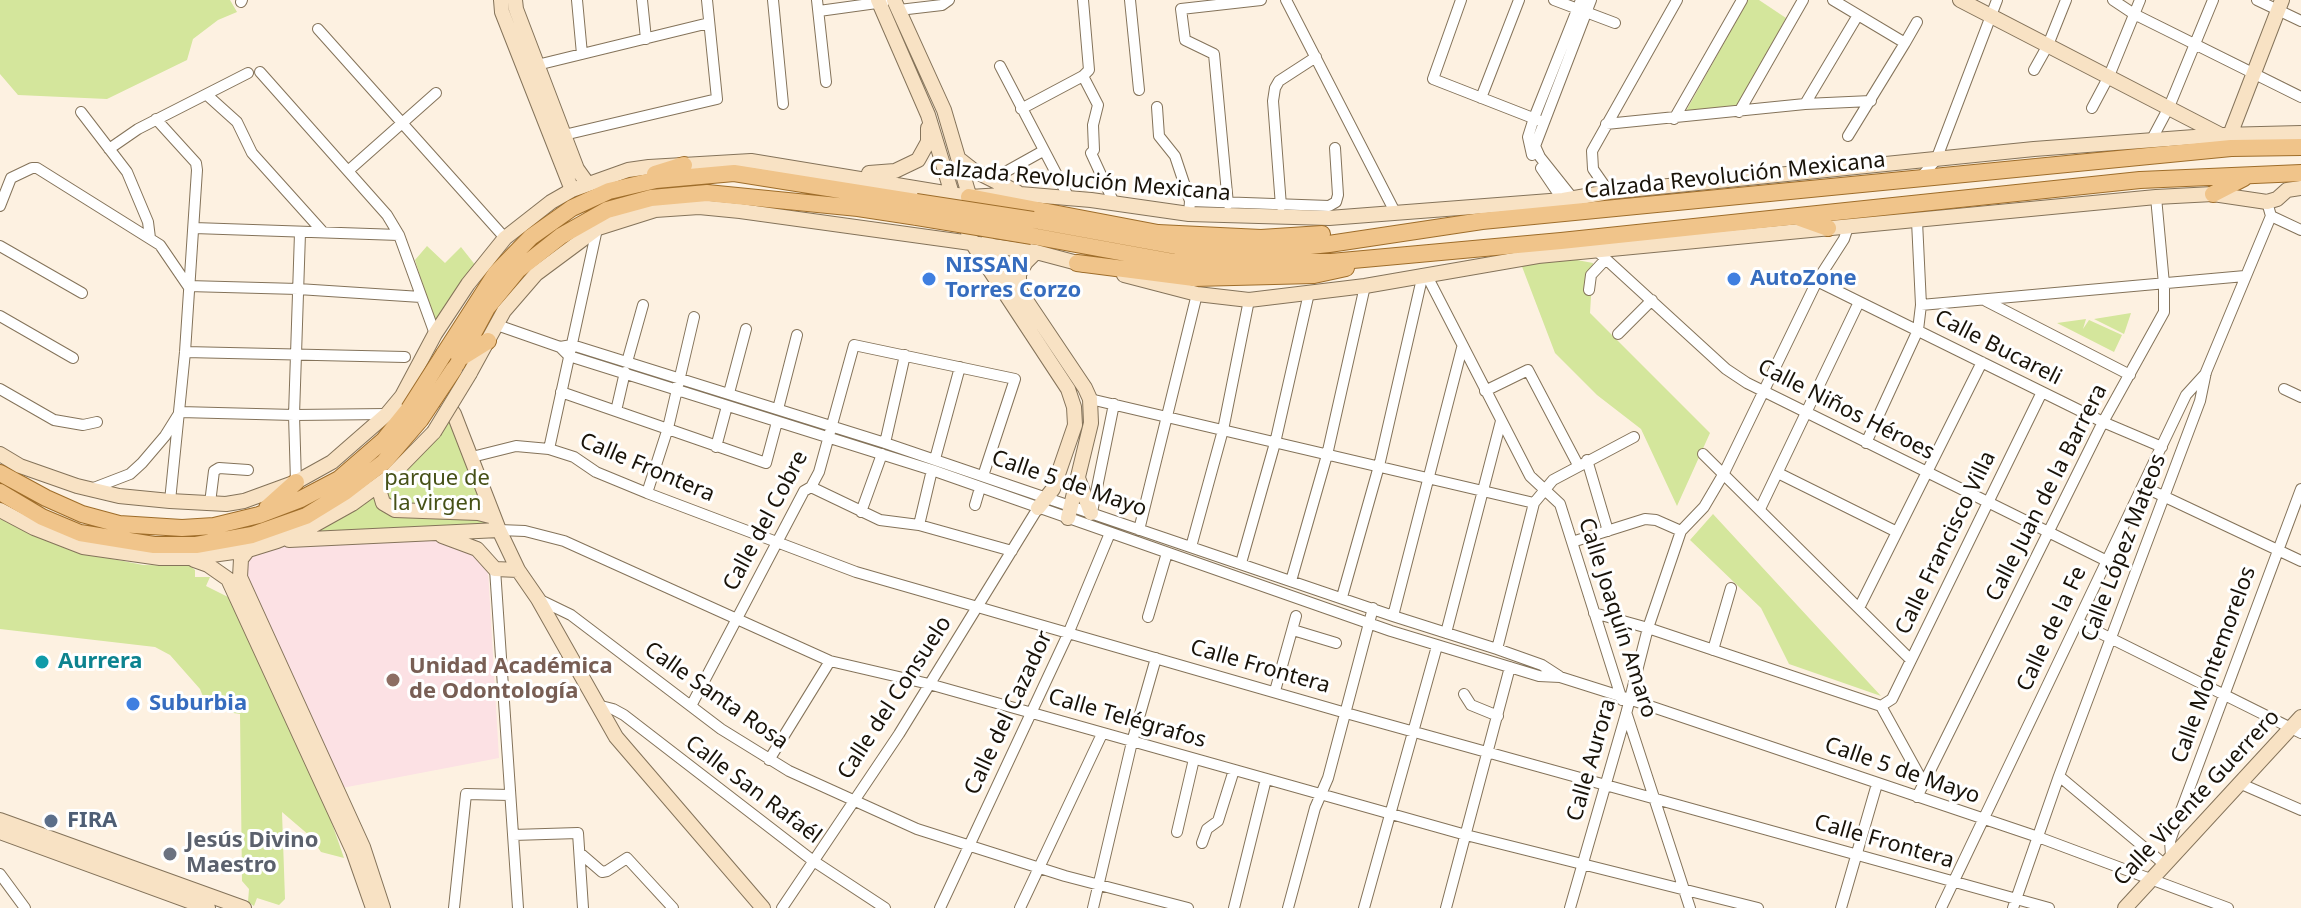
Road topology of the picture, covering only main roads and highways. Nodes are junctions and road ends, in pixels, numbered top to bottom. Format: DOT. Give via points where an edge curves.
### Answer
graph roads {
  1 [pos="2301,147"];
  2 [pos="684,165"];
  3 [pos="2301,173"];
  4 [pos="2252,174"];
  5 [pos="623,187"];
  6 [pos="2213,194"];
  7 [pos="960,196"];
  8 [pos="916,209"];
  9 [pos="1795,216"];
  10 [pos="1828,228"];
  11 [pos="1408,232"];
  12 [pos="1034,236"];
  13 [pos="1382,258"];
  14 [pos="1077,263"];
  15 [pos="488,341"];
  16 [pos="456,364"];
  17 [pos="415,415"];
  18 [pos="0,473"];
  19 [pos="296,482"];
  20 [pos="0,492"];
  21 [pos="259,515"];
  1 -- 11 [label="main road, Calzada Revolución Mexicana" via="2231,148 1572,206"];
  2 -- 5 [label="main road"];
  3 -- 4 [label="main road, Calzada Revolución Mexicana"];
  4 -- 6 [label="main road"];
  4 -- 9 [label="main road, Calzada Revolución Mexicana" via="2140,180"];
  5 -- 8 [label="main road" via="734,173"];
  5 -- 16 [label="main road" via="572,208 531,237 496,273"];
  7 -- 11 [label="main road" via="1158,233 1207,237"];
  8 -- 12 [label="main road, bridge"];
  8 -- 16 [label="main road" via="707,193 615,207 577,225 518,270 487,308"];
  9 -- 10 [label="main road"];
  9 -- 13 [label="main road, Calzada Revolución Mexicana" via="1513,252"];
  11 -- 12 [label="main road, Calzada Revolución Mexicana" via="1232,250"];
  12 -- 13 [label="main road, Calzada Revolución Mexicana" via="1174,262"];
  13 -- 14 [label="main road" via="1314,275 1256,278 1194,278"];
  15 -- 16 [label="main road"];
  16 -- 17 [label="main road, bridge"];
  17 -- 20 [label="main road" via="384,462 345,492 306,516 252,535 154,545 80,533"];
  17 -- 21 [label="main road" via="339,479"];
  18 -- 21 [label="main road" via="82,514 119,524 214,526"];
  19 -- 21 [label="main road"];
}
